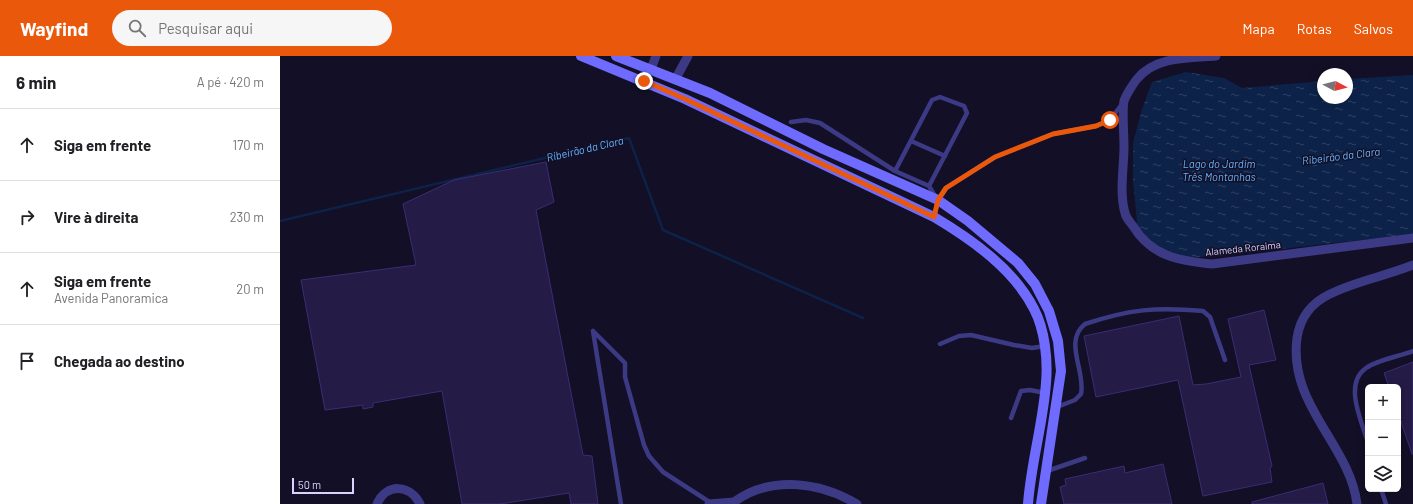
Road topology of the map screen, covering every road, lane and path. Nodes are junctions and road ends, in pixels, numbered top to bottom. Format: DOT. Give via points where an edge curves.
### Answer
graph roads {
  1 [pos="581,56"];
  2 [pos="616,56"];
  3 [pos="656,56"];
  4 [pos="688,56"];
  5 [pos="1216,56"];
  6 [pos="651,69"];
  7 [pos="676,78"];
  8 [pos="1124,101"];
  9 [pos="791,122"];
  10 [pos="911,141"];
  11 [pos="945,156"];
  12 [pos="895,171"];
  13 [pos="929,186"];
  14 [pos="938,200"];
  15 [pos="934,217"];
  16 [pos="1413,238"];
  17 [pos="1413,265"];
  18 [pos="940,344"];
  19 [pos="1045,346"];
  20 [pos="1413,351"];
  21 [pos="1225,360"];
  22 [pos="1045,393"];
  23 [pos="1057,407"];
  24 [pos="1012,418"];
  25 [pos="1365,432"];
  26 [pos="1085,458"];
  27 [pos="1045,472"];
  28 [pos="1383,492"];
  29 [pos="734,503"];
  30 [pos="377,504"];
  31 [pos="420,504"];
  32 [pos="620,504"];
  33 [pos="710,504"];
  34 [pos="857,504"];
  35 [pos="1028,504"];
  36 [pos="1041,504"];
  37 [pos="1357,504"];
  38 [pos="1386,504"];
  1 -- 15 [label="main road" via="671,92"];
  2 -- 6 [label="main road"];
  3 -- 6 [label="street"];
  4 -- 7 [label="street"];
  5 -- 8 [label="street" via="1167,60 1137,79"];
  6 -- 7 [label="main road"];
  7 -- 14 [label="main road"];
  8 -- 14 [label="lane" via="1110,120 1096,126 1053,134 995,157 946,188"];
  8 -- 16 [label="street, Alameda Roraima" via="1122,188 1125,214 1142,239 1161,253 1184,261 1212,264"];
  9 -- 12 [label="lane" via="806,120 820,123"];
  10 -- 11 [label="lane"];
  10 -- 11 [label="lane" via="932,100 940,97 964,106 967,113"];
  10 -- 12 [label="lane"];
  11 -- 13 [label="lane"];
  12 -- 13 [label="lane"];
  13 -- 14 [label="lane"];
  14 -- 15 [label="lane"];
  14 -- 23 [label="main road" via="998,244 1035,284 1049,311 1058,341 1061,371"];
  15 -- 19 [label="main road" via="986,252 1024,293 1040,321"];
  17 -- 37 [label="street" via="1330,294 1313,305 1305,314 1298,329 1295,352 1298,375 1324,431 1345,467 1353,485"];
  18 -- 19 [label="lane" via="959,336 971,335 1032,348"];
  19 -- 22 [label="main road"];
  20 -- 25 [label="lane" via="1367,367 1357,378 1354,391"];
  21 -- 23 [label="lane" via="1210,316 1203,311 1145,309 1118,313 1080,327 1076,338 1081,394 1075,400"];
  22 -- 24 [label="lane" via="1021,391"];
  22 -- 35 [label="main road"];
  23 -- 27 [label="main road"];
  26 -- 27 [label="lane"];
  27 -- 36 [label="main road"];
  28 -- 38 [label="lane"];
  29 -- 33 [label="street"];
  29 -- 34 [label="street" via="760,488 794,484 831,491"];
  30 -- 31 [label="street" via="385,492 399,488 412,492"];
  32 -- 33 [label="lane" via="593,331 625,363 625,377 649,456 664,472"];
}
